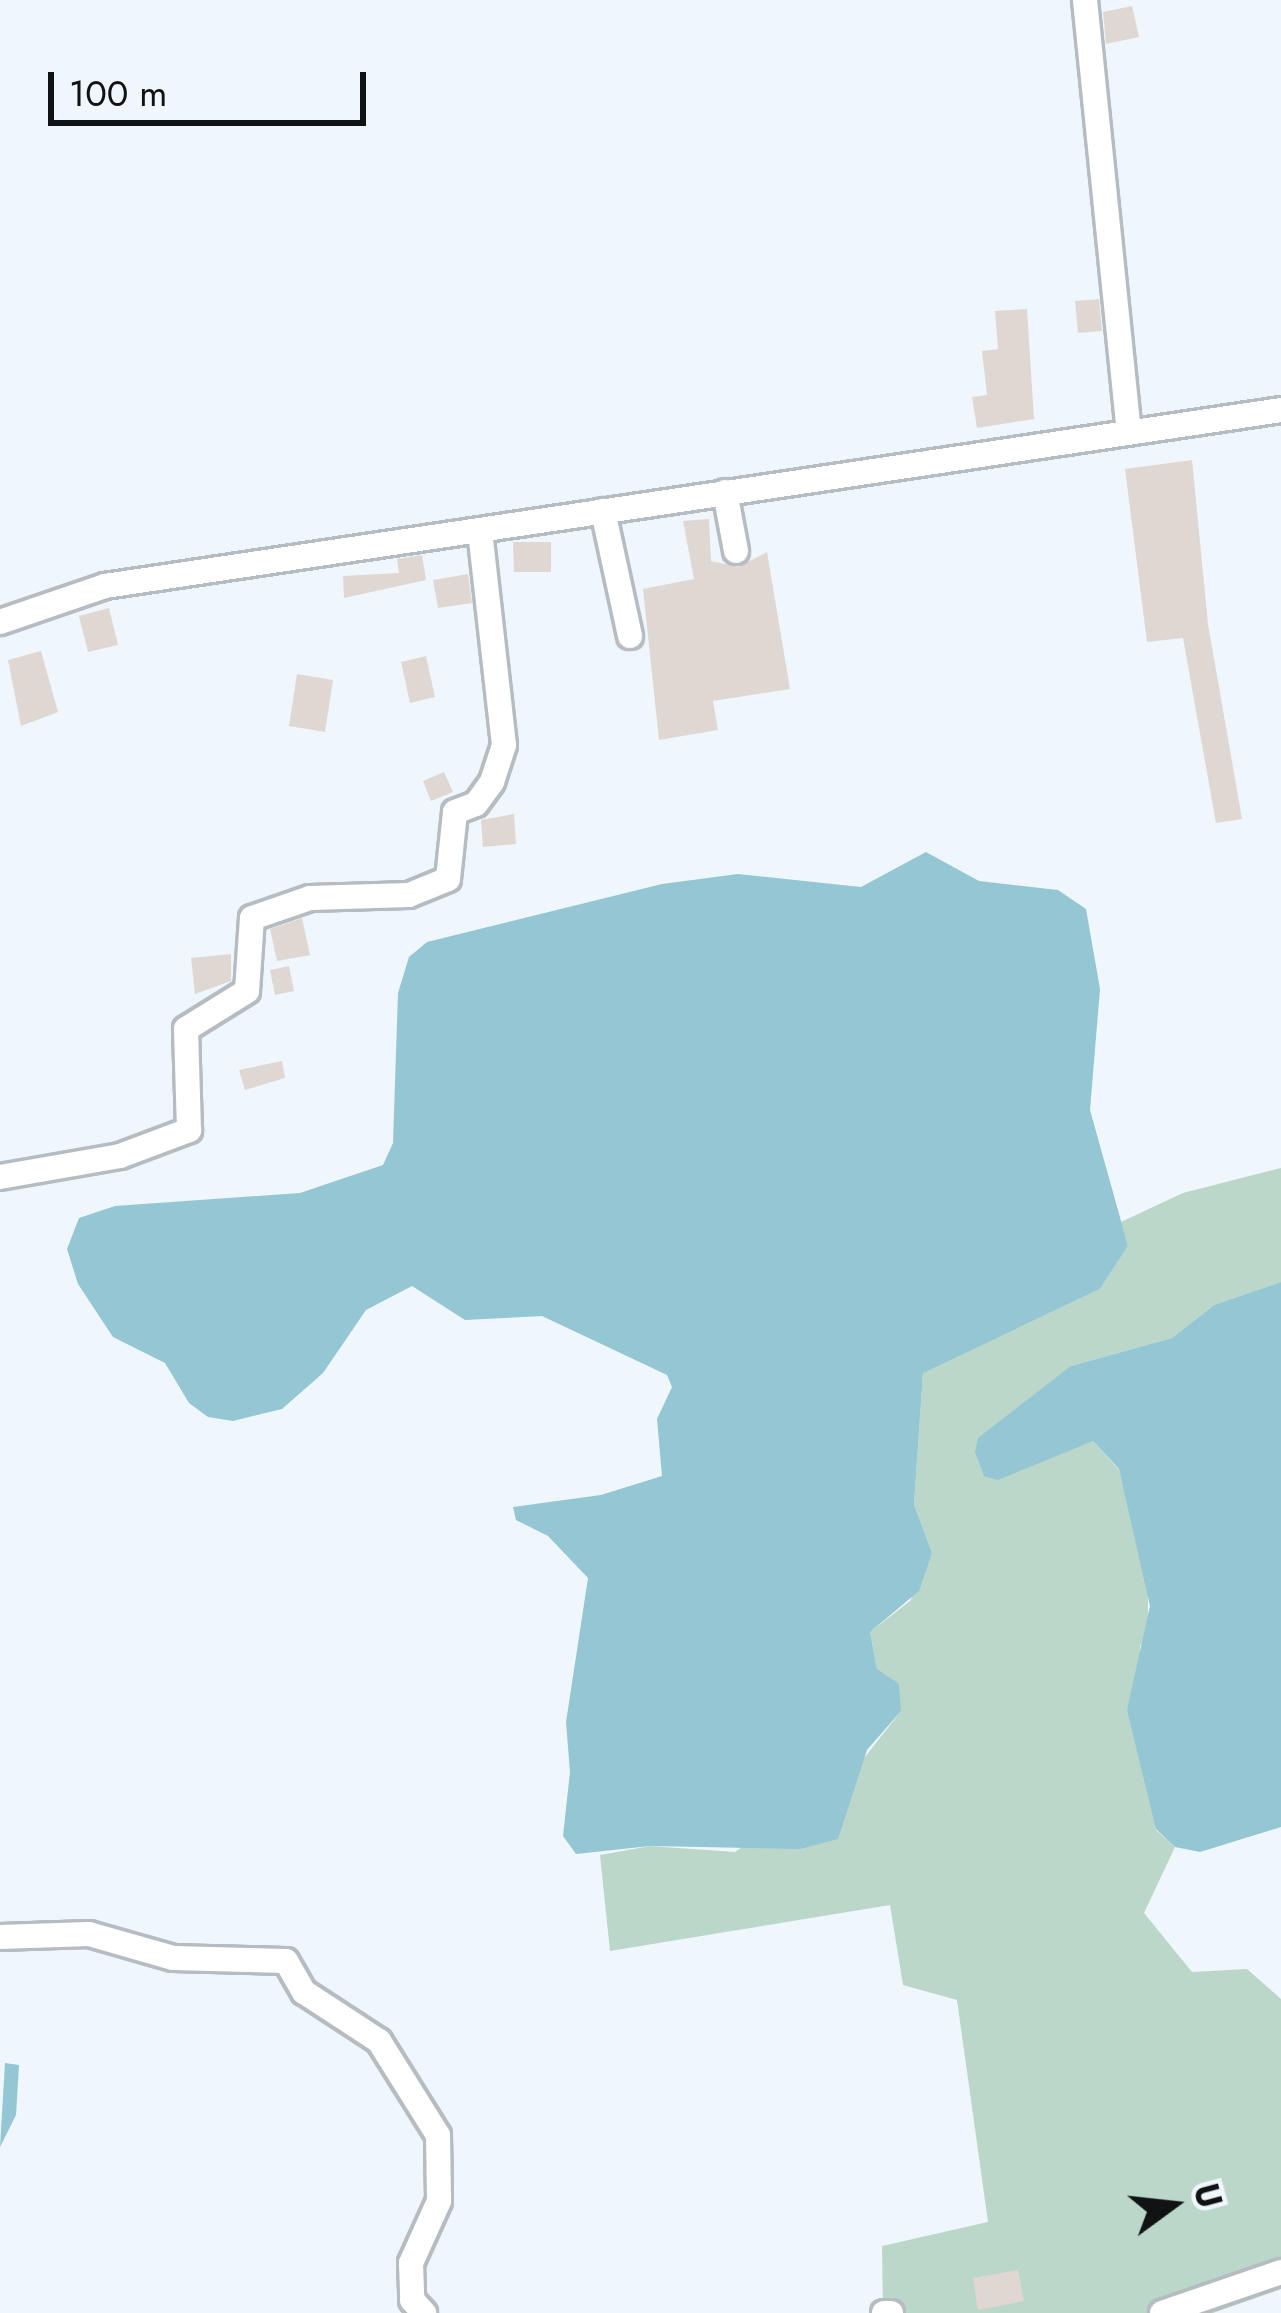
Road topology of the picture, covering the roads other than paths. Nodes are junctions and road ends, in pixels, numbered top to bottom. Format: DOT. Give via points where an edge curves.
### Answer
graph roads {
  1 [pos="1085,0"];
  2 [pos="1281,410"];
  3 [pos="1129,431"];
  4 [pos="725,492"];
  5 [pos="603,511"];
  6 [pos="481,530"];
  7 [pos="736,551"];
  8 [pos="0,622"];
  9 [pos="631,636"];
  10 [pos="0,1177"];
  11 [pos="0,1936"];
  12 [pos="1281,2272"];
  13 [pos="424,2313"];
  14 [pos="1162,2313"];
  1 -- 3 [label="street"];
  2 -- 3 [label="street"];
  3 -- 4 [label="street"];
  4 -- 5 [label="street"];
  4 -- 7 [label="street"];
  5 -- 6 [label="street"];
  5 -- 9 [label="street"];
  6 -- 8 [label="street" via="105,586"];
  6 -- 10 [label="street" via="504,745 476,804 454,812 448,879 409,895 310,898 252,918 248,991 186,1029 189,1130 120,1156"];
  11 -- 13 [label="street" via="89,1934 173,1958 286,1961 304,1992 379,2041 438,2134 439,2201 411,2263 412,2300"];
  12 -- 14 [label="street"];
}
